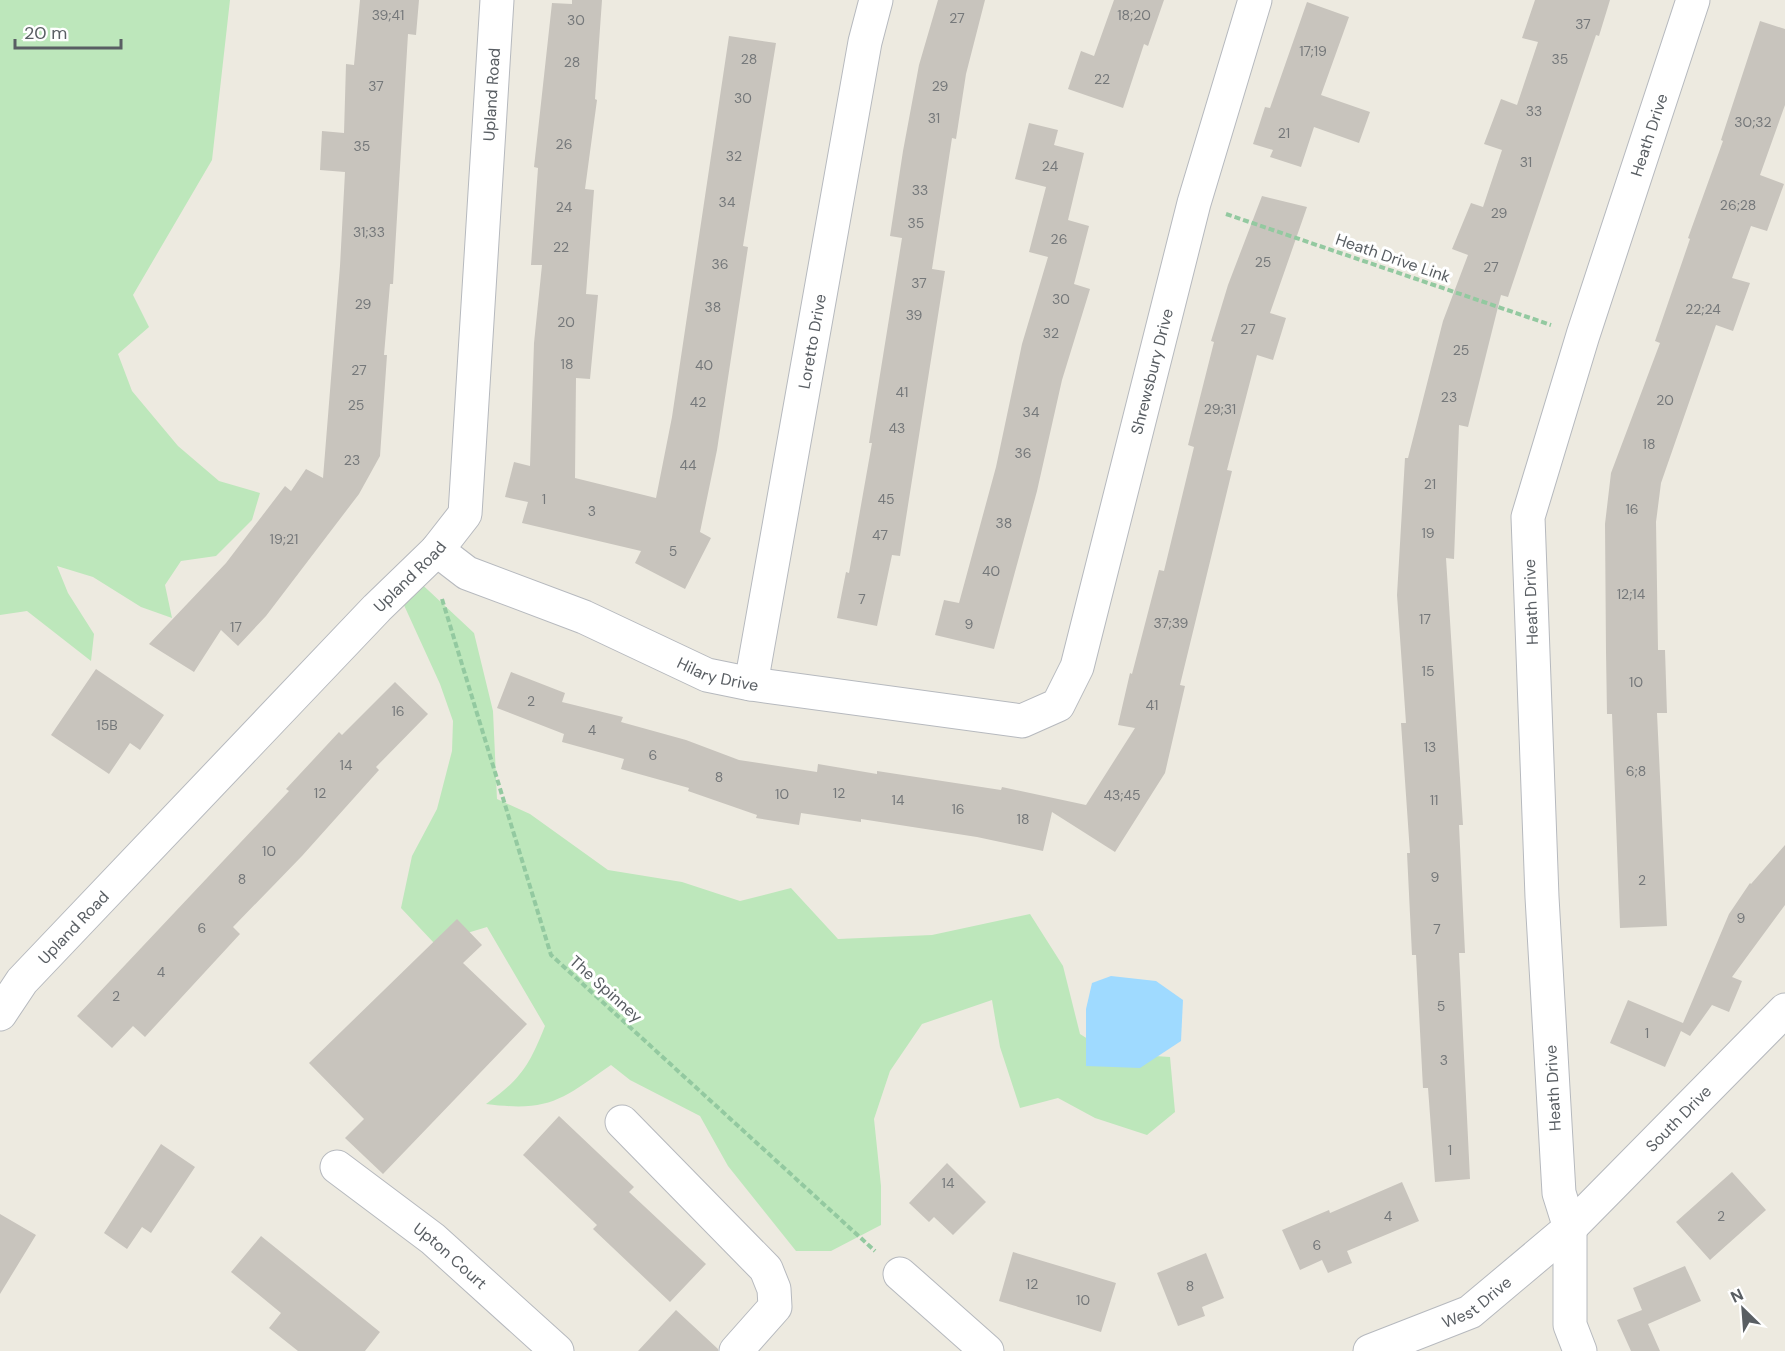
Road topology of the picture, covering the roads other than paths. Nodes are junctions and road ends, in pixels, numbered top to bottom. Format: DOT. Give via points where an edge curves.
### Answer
graph roads {
  1 [pos="497,0"];
  2 [pos="876,0"];
  3 [pos="1255,0"];
  4 [pos="1693,0"];
  5 [pos="433,553"];
  6 [pos="751,684"];
  7 [pos="1022,721"];
  8 [pos="1785,1010"];
  9 [pos="0,1014"];
  10 [pos="621,1122"];
  11 [pos="336,1167"];
  12 [pos="1570,1228"];
  13 [pos="900,1274"];
  14 [pos="557,1351"];
  15 [pos="736,1351"];
  16 [pos="987,1351"];
  17 [pos="1370,1351"];
  18 [pos="1580,1351"];
  1 -- 5 [label="street, Upland Road" via="465,514"];
  2 -- 6 [label="street, Loretto Drive" via="865,42"];
  3 -- 7 [label="street, Shrewsbury Drive" via="1194,203 1077,667 1058,705"];
  4 -- 12 [label="street, Heath Drive" via="1528,517 1556,1145 1559,1193"];
  5 -- 6 [label="street, Hilary Drive" via="467,573 584,617 707,675"];
  5 -- 9 [label="street, Upland Road" via="22,981"];
  6 -- 7 [label="street, Hilary Drive"];
  8 -- 12 [label="street, South Drive"];
  10 -- 15 [label="street" via="766,1269 774,1289 775,1307"];
  11 -- 14 [label="street, Upton Court" via="433,1239"];
  12 -- 17 [label="street, West Drive" via="1470,1312"];
  12 -- 18 [label="street, Heath Drive" via="1570,1325"];
  13 -- 16 [label="street"];
}
